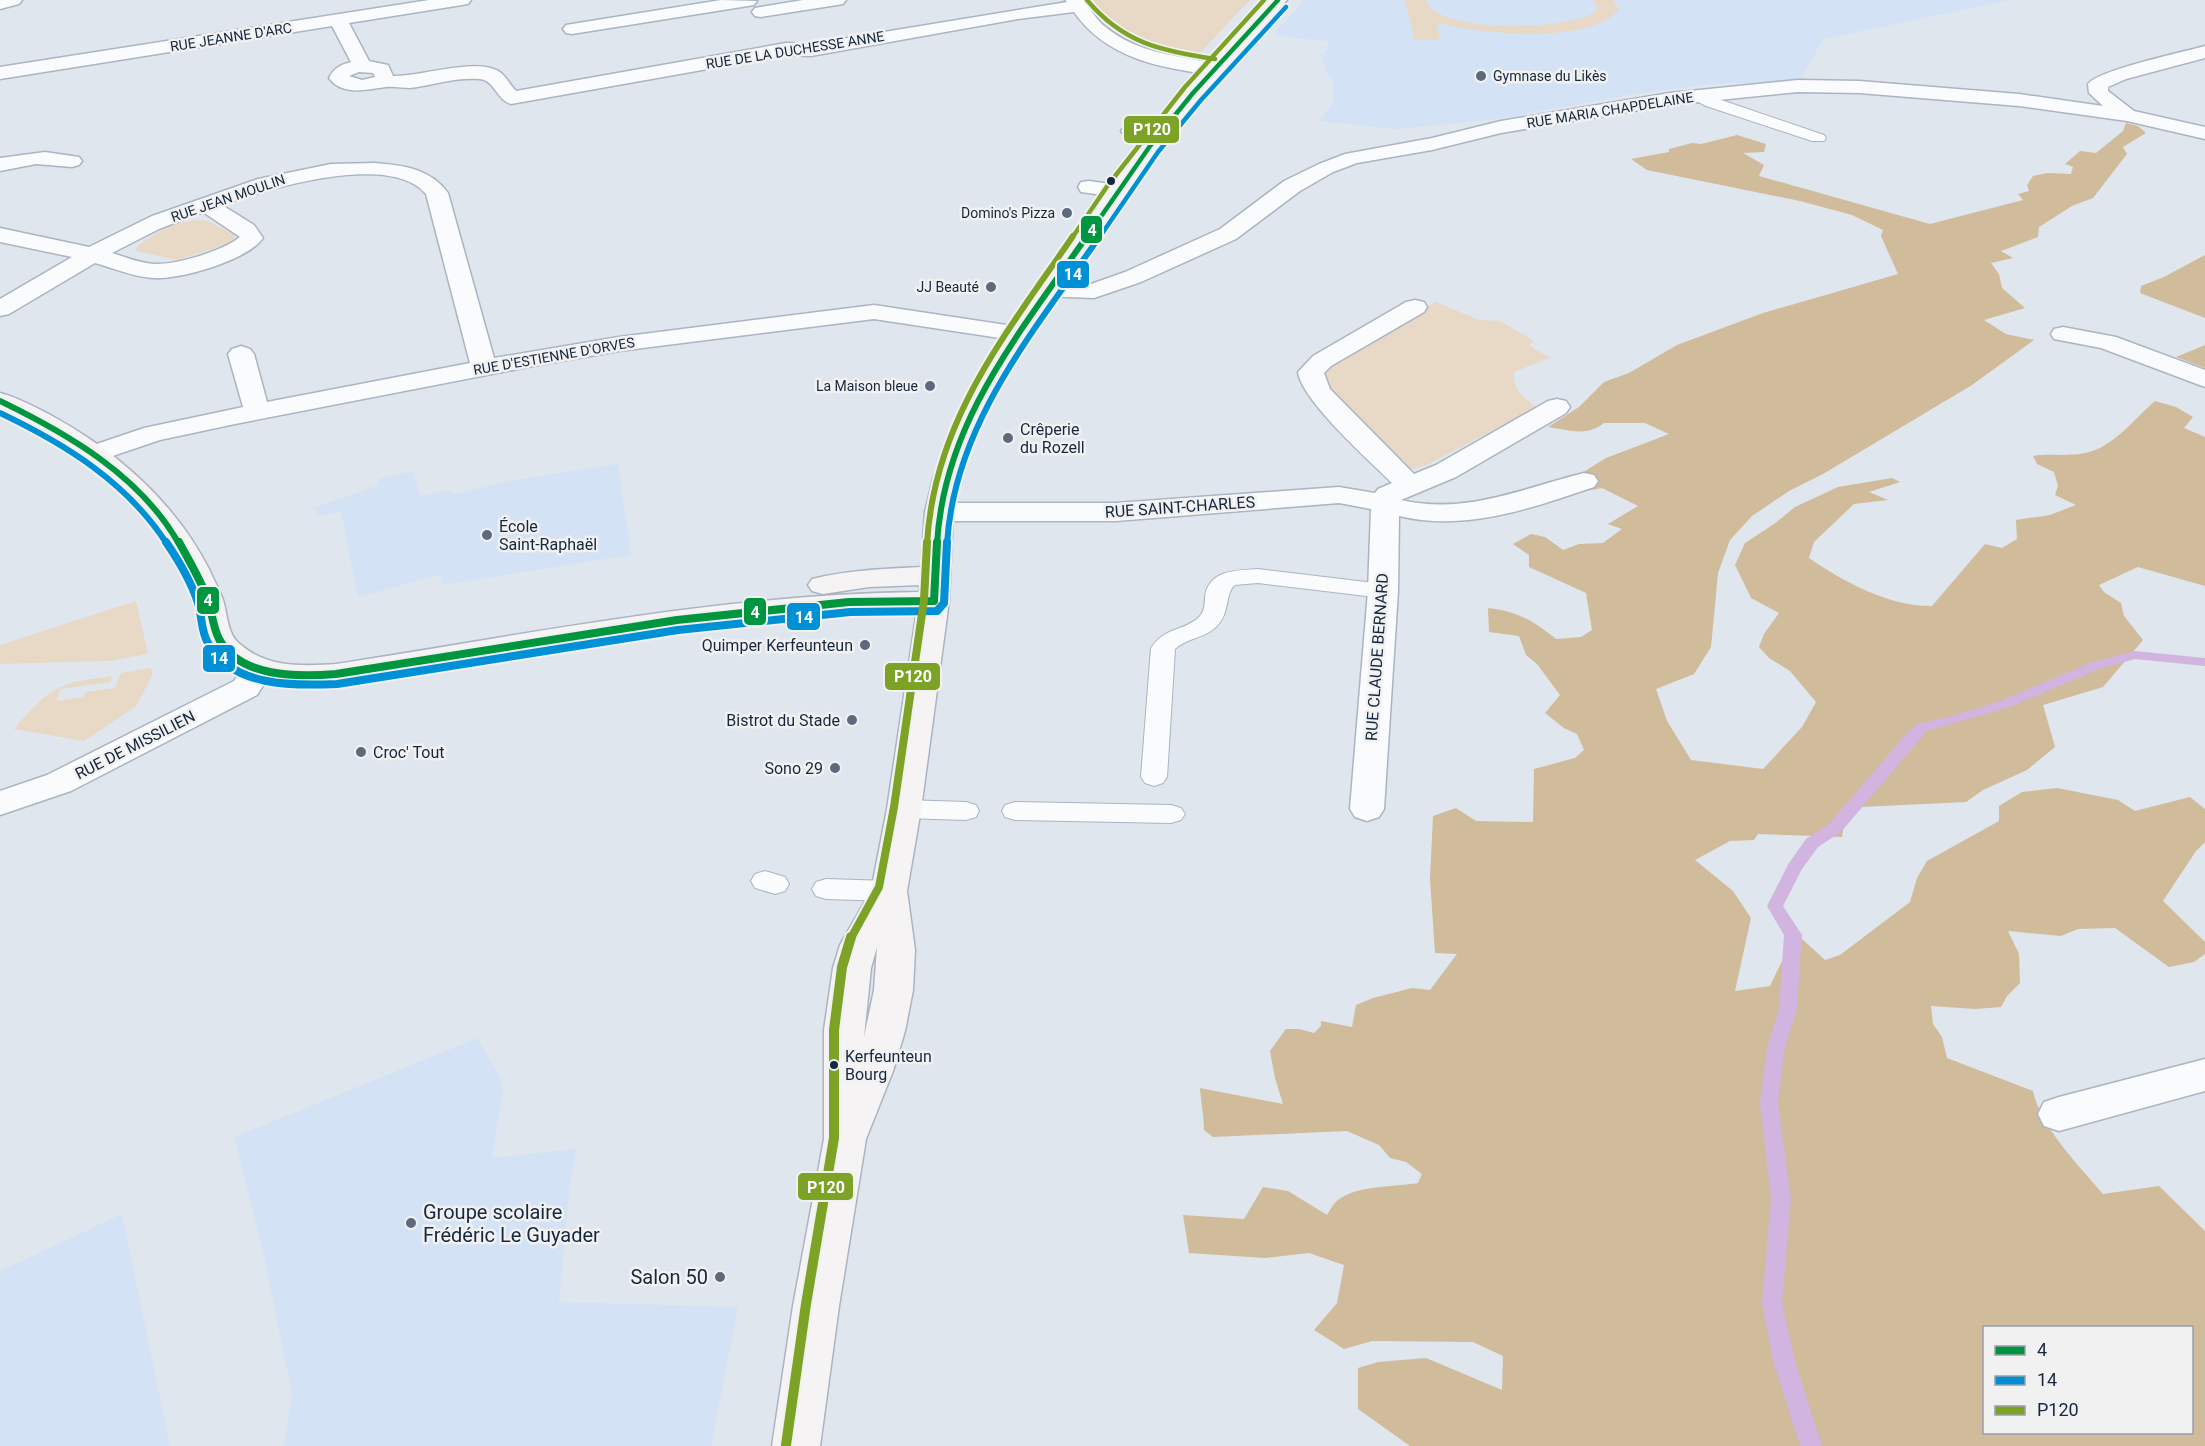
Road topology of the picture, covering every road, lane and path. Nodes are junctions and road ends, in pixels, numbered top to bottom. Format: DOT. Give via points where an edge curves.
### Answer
graph roads {
  1 [pos="13,0"];
  2 [pos="462,0"];
  3 [pos="837,0"];
  4 [pos="1278,0"];
  5 [pos="1077,3"];
  6 [pos="0,4"];
  7 [pos="752,4"];
  8 [pos="338,20"];
  9 [pos="572,29"];
  10 [pos="783,38"];
  11 [pos="2205,52"];
  12 [pos="362,66"];
  13 [pos="1214,69"];
  14 [pos="0,73"];
  15 [pos="382,81"];
  16 [pos="1695,96"];
  17 [pos="2127,115"];
  18 [pos="1131,130"];
  19 [pos="2205,133"];
  20 [pos="1161,134"];
  21 [pos="1818,138"];
  22 [pos="72,160"];
  23 [pos="0,165"];
  24 [pos="1089,187"];
  25 [pos="1118,191"];
  26 [pos="205,204"];
  27 [pos="0,235"];
  28 [pos="93,256"];
  29 [pos="1049,291"];
  30 [pos="1415,307"];
  31 [pos="0,309"];
  32 [pos="1019,334"];
  33 [pos="2063,334"];
  34 [pos="241,354"];
  35 [pos="484,367"];
  36 [pos="2205,379"];
  37 [pos="0,401"];
  38 [pos="1557,407"];
  39 [pos="257,411"];
  40 [pos="95,454"];
  41 [pos="1584,481"];
  42 [pos="1410,486"];
  43 [pos="1385,505"];
  44 [pos="939,512"];
  45 [pos="934,589"];
  46 [pos="1383,591"];
  47 [pos="258,668"];
  48 [pos="1154,777"];
  49 [pos="0,803"];
  50 [pos="904,809"];
  51 [pos="1367,809"];
  52 [pos="966,810"];
  53 [pos="1014,811"];
  54 [pos="1171,814"];
  55 [pos="826,889"];
  56 [pos="889,891"];
  57 [pos="2205,1075"];
  58 [pos="2059,1114"];
  59 [pos="796,1446"];
  1 -- 6 [label="street"];
  2 -- 8 [label="street, RUE JEANNE D'ARC"];
  3 -- 7 [label="street"];
  4 -- 13 [label="main road"];
  5 -- 10 [label="street, RUE DE LA DUCHESSE ANNE" via="811,50"];
  5 -- 13 [label="street" via="1099,31 1134,51 1166,62"];
  7 -- 9 [label="street"];
  7 -- 10 [label="street"];
  8 -- 12 [label="street"];
  8 -- 14 [label="street, RUE JEANNE D'ARC"];
  10 -- 15 [label="street, RUE DE LA DUCHESSE ANNE" via="511,98 486,73"];
  11 -- 17 [label="street" via="2097,84 2099,93"];
  12 -- 15 [label="street" via="381,69 385,76"];
  12 -- 15 [label="street" via="341,72 339,78 358,86"];
  13 -- 20 [label="main road"];
  16 -- 17 [label="street, RUE MARIA CHAPDELAINE" via="1842,86 2000,98"];
  16 -- 21 [label="lane"];
  16 -- 29 [label="street, RUE MARIA CHAPDELAINE" via="1501,127 1352,158 1292,186 1228,234 1133,278 1094,291"];
  17 -- 19 [label="street, RUE MARIA CHAPDELAINE"];
  18 -- 20 [label="street"];
  20 -- 25 [label="main road"];
  22 -- 23 [label="street" via="43,157"];
  24 -- 25 [label="street"];
  25 -- 29 [label="main road"];
  26 -- 28 [label="street, RUE JEAN MOULIN" via="136,231"];
  26 -- 28 [label="street" via="246,230 251,235 250,242 168,271"];
  26 -- 35 [label="street, RUE JEAN MOULIN" via="271,181 335,170 402,172 426,182 439,200"];
  27 -- 28 [label="street"];
  28 -- 31 [label="street, RUE JEAN MOULIN"];
  29 -- 32 [label="main road"];
  30 -- 42 [label="street" via="1322,361 1311,372 1319,393"];
  32 -- 35 [label="street, RUE D'ESTIENNE D'ORVES" via="874,312 596,347"];
  32 -- 44 [label="main road" via="975,404"];
  33 -- 36 [label="street" via="2107,342"];
  34 -- 39 [label="street"];
  35 -- 39 [label="street, RUE D'ESTIENNE D'ORVES"];
  37 -- 40 [label="main road" via="51,426"];
  38 -- 42 [label="street" via="1446,471"];
  39 -- 40 [label="street, RUE D'ESTIENNE D'ORVES" via="153,434"];
  40 -- 47 [label="main road" via="127,482 179,541 205,592 217,639 235,657"];
  41 -- 43 [label="street, RUE SAINT-CHARLES" via="1486,511 1428,512"];
  42 -- 43 [label="street" via="1388,495"];
  43 -- 44 [label="street, RUE SAINT-CHARLES" via="1339,495 1116,512"];
  43 -- 46 [label="street, RUE CLAUDE BERNARD"];
  44 -- 45 [label="main road"];
  45 -- 47 [label="main road" via="677,620 336,674 293,676"];
  45 -- 50 [label="main road"];
  46 -- 48 [label="lane" via="1258,576 1240,576 1221,584 1214,613 1207,623 1168,639 1163,648"];
  46 -- 51 [label="street, RUE CLAUDE BERNARD"];
  47 -- 49 [label="street, RUE DE MISSILIEN" via="246,688 59,783"];
  50 -- 52 [label="lane"];
  50 -- 56 [label="main road"];
  53 -- 54 [label="lane"];
  55 -- 56 [label="lane"];
  56 -- 59 [label="main road" via="896,970 876,1064 845,1139"];
  57 -- 58 [label="street"];
}
